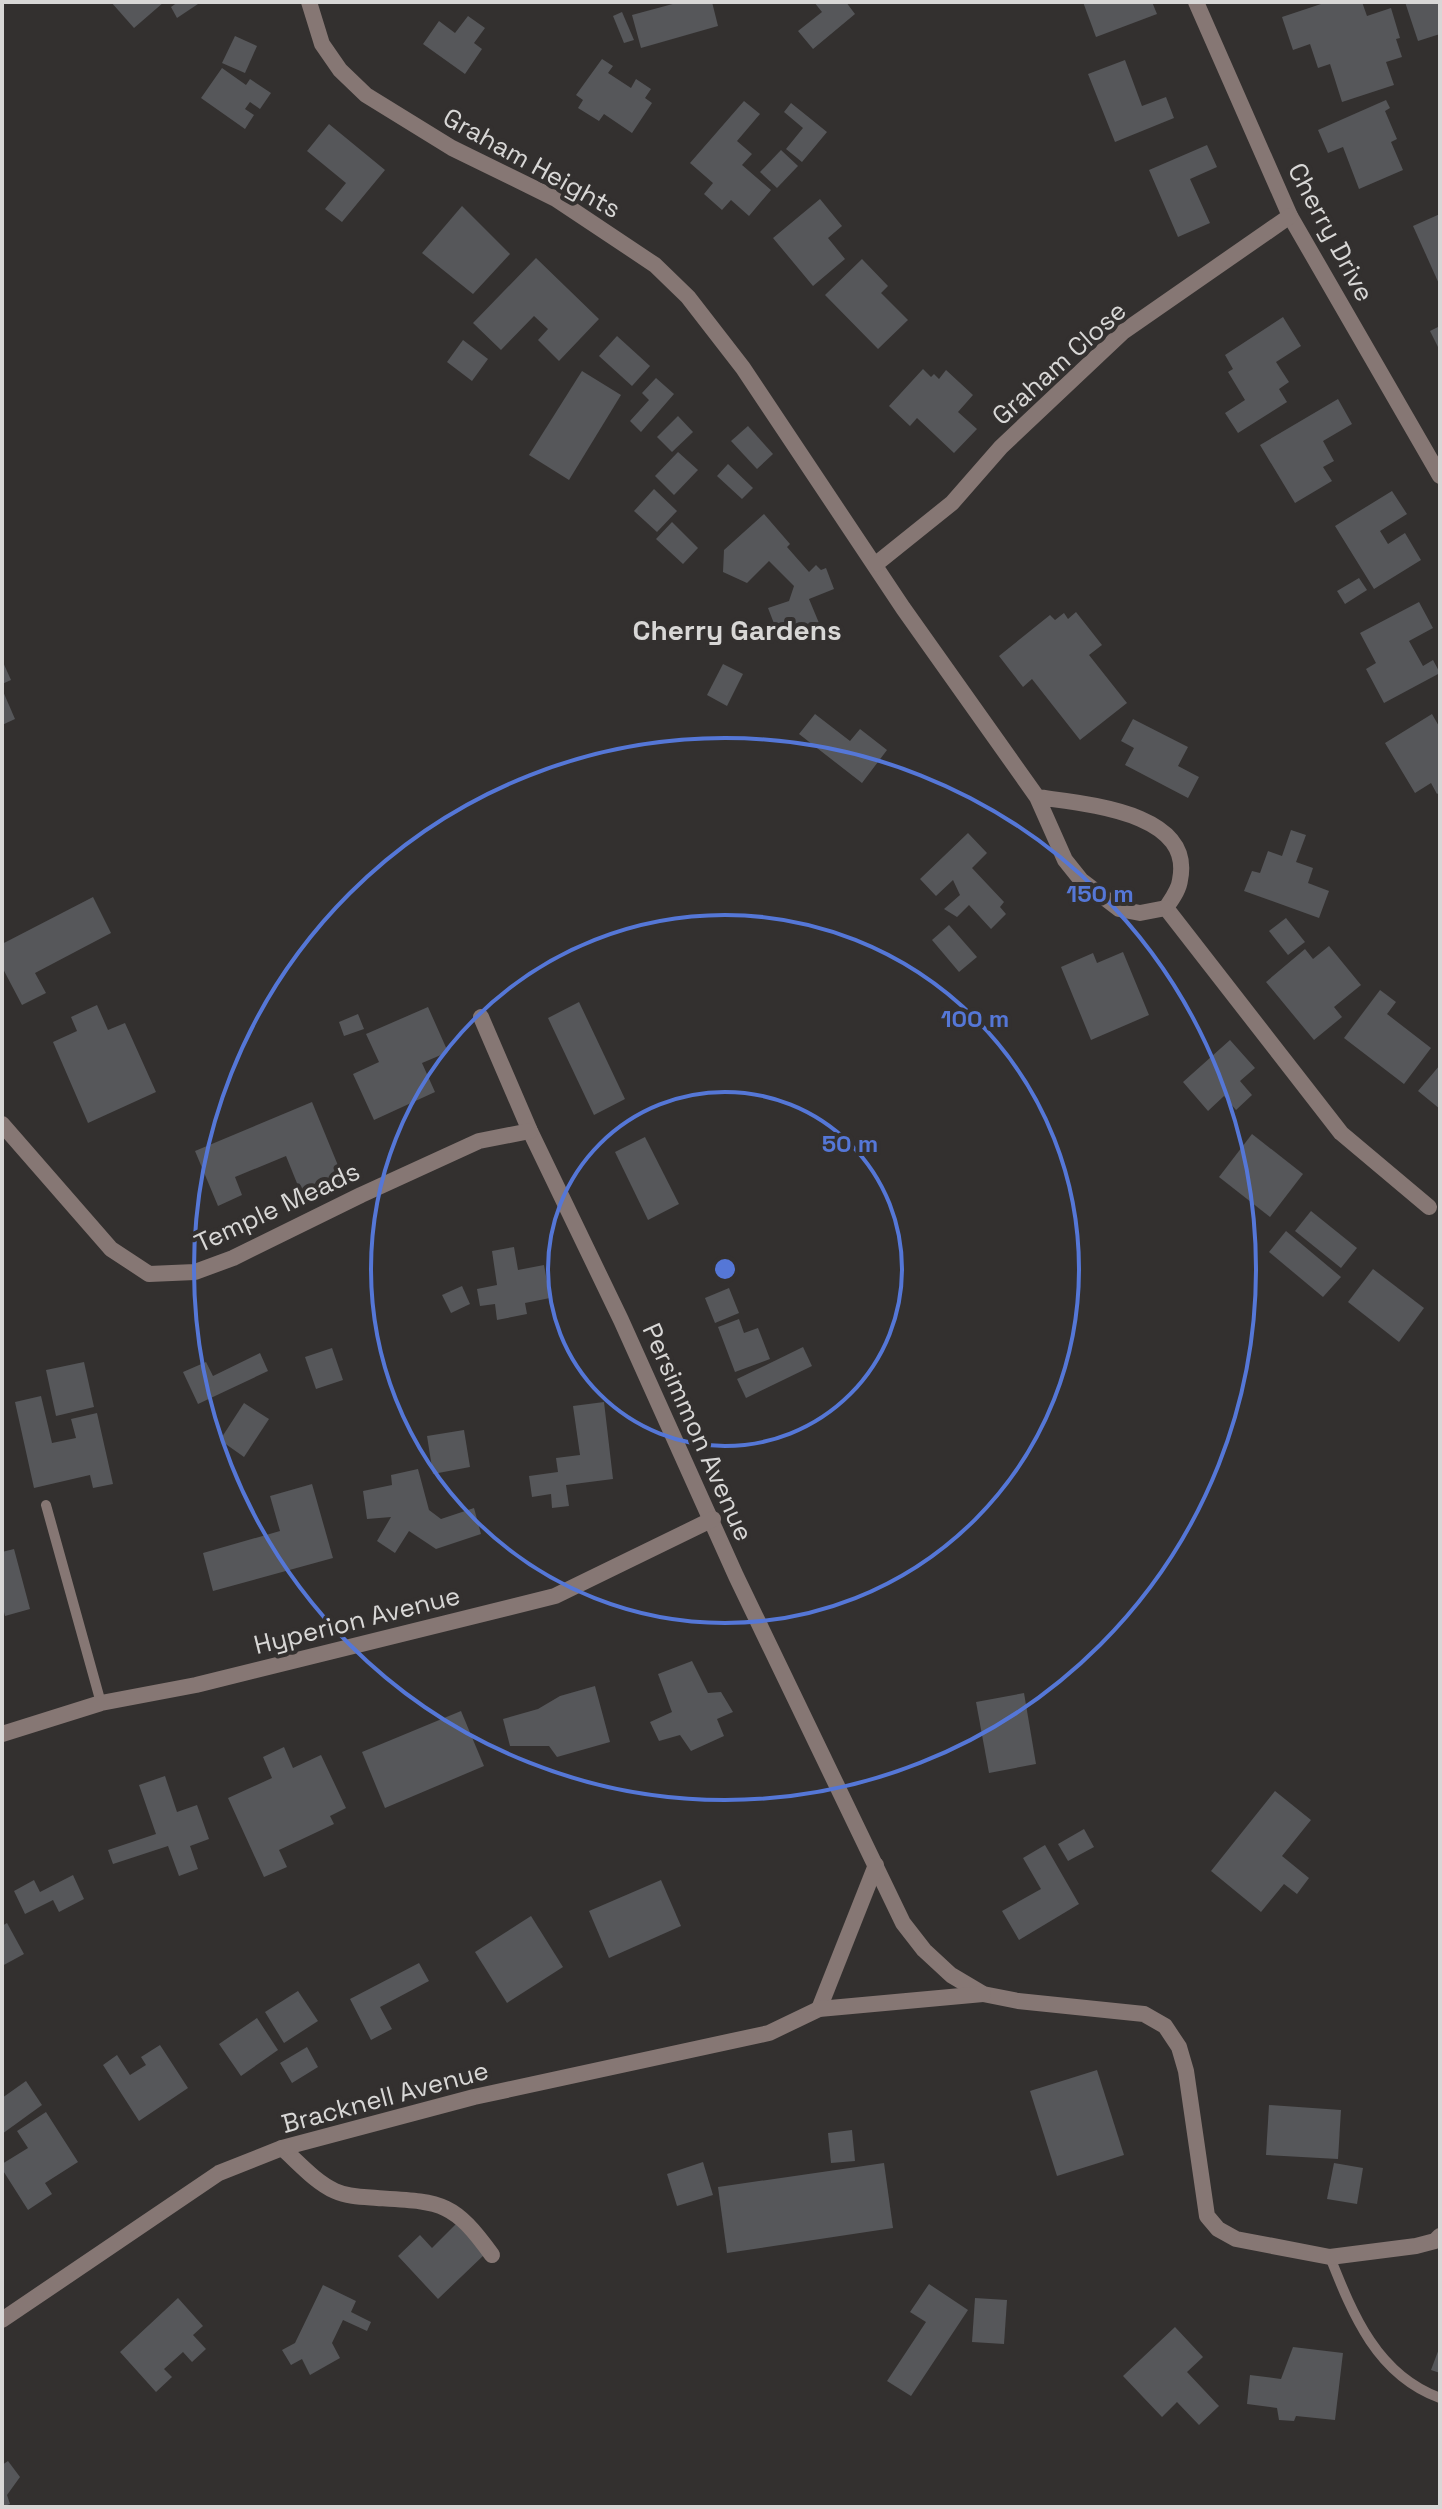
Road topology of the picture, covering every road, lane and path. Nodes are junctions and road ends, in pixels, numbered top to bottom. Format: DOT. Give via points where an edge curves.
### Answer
graph roads {
  1 [pos="309,2"];
  2 [pos="1196,2"];
  3 [pos="1290,216"];
  4 [pos="1440,476"];
  5 [pos="876,564"];
  6 [pos="1037,797"];
  7 [pos="1166,908"];
  8 [pos="481,1017"];
  9 [pos="2,1124"];
  10 [pos="530,1131"];
  11 [pos="1429,1207"];
  12 [pos="46,1505"];
  13 [pos="713,1519"];
  14 [pos="101,1703"];
  15 [pos="2,1734"];
  16 [pos="876,1865"];
  17 [pos="983,1994"];
  18 [pos="819,2009"];
  19 [pos="282,2148"];
  20 [pos="1440,2236"];
  21 [pos="492,2255"];
  22 [pos="1330,2257"];
  23 [pos="2,2320"];
  24 [pos="1440,2398"];
  1 -- 5 [label="street, Graham Heights" via="322,44 366,95 452,148 556,199 655,265 688,297 743,368"];
  2 -- 3 [label="street, Cherry Drive"];
  3 -- 4 [label="street, Cherry Drive"];
  3 -- 5 [label="street, Graham Close" via="1123,332 1001,447 952,503"];
  5 -- 6 [label="street, Graham Heights"];
  6 -- 7 [label="street, Graham Heights" via="1065,860 1100,897 1119,909 1140,913"];
  6 -- 7 [label="street" via="1120,810 1171,839 1181,860 1180,882"];
  7 -- 11 [label="street" via="1341,1133"];
  8 -- 10 [label="street, Persimmon Avenue"];
  9 -- 10 [label="street, Temple Meads" via="111,1249 149,1274 195,1272 233,1258 479,1141"];
  10 -- 13 [label="street, Persimmon Avenue"];
  12 -- 14 [label="lane"];
  13 -- 14 [label="street, Hyperion Avenue" via="555,1596 196,1685"];
  13 -- 16 [label="street, Persimmon Avenue"];
  14 -- 15 [label="street, Hyperion Avenue"];
  16 -- 17 [label="street, Persimmon Avenue" via="903,1923 924,1950"];
  16 -- 18 [label="street"];
  17 -- 18 [label="street"];
  17 -- 22 [label="street" via="1144,2014 1165,2026 1186,2071 1207,2216 1236,2239"];
  18 -- 19 [label="street, Bracknell Avenue" via="769,2033 474,2097"];
  19 -- 21 [label="street" via="335,2191 451,2209"];
  19 -- 23 [label="street, Bracknell Avenue" via="219,2173"];
  20 -- 22 [label="street" via="1416,2246"];
  22 -- 24 [label="lane" via="1353,2315 1383,2362"];
}
